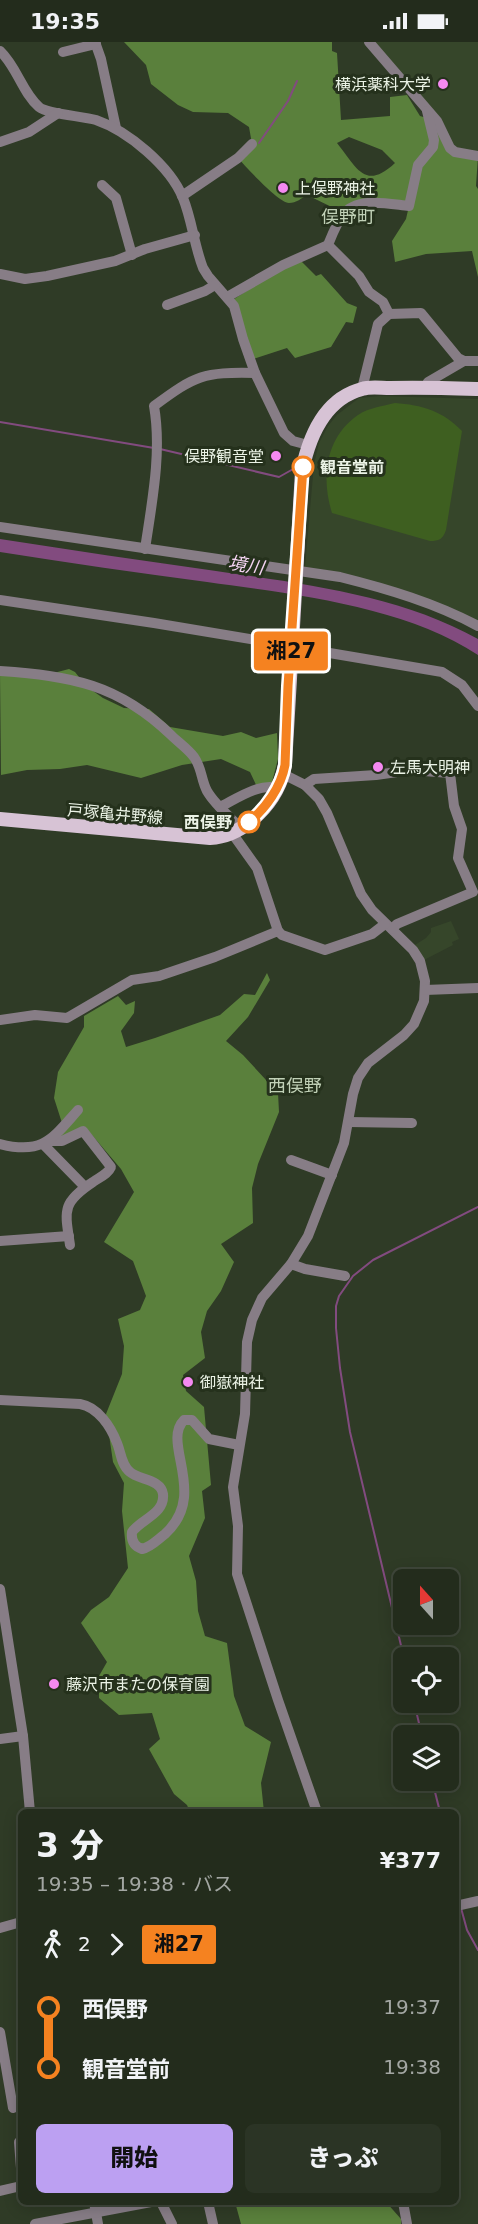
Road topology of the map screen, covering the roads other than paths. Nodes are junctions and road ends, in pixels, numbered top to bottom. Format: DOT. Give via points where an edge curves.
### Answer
graph roads {
  1 [pos="369,42"];
  2 [pos="95,43"];
  3 [pos="0,51"];
  4 [pos="63,52"];
  5 [pos="427,111"];
  6 [pos="58,113"];
  7 [pos="116,128"];
  8 [pos="0,142"];
  9 [pos="252,144"];
  10 [pos="478,156"];
  11 [pos="102,184"];
  12 [pos="182,196"];
  13 [pos="195,235"];
  14 [pos="328,245"];
  15 [pos="132,255"];
  16 [pos="0,274"];
  17 [pos="215,285"];
  18 [pos="227,297"];
  19 [pos="167,305"];
  20 [pos="389,314"];
  21 [pos="464,361"];
  22 [pos="478,361"];
  23 [pos="255,373"];
  24 [pos="425,388"];
  25 [pos="362,389"];
  26 [pos="478,389"];
  27 [pos="308,445"];
  28 [pos="0,527"];
  29 [pos="145,549"];
  30 [pos="297,572"];
  31 [pos="0,600"];
  32 [pos="478,626"];
  33 [pos="286,645"];
  34 [pos="300,648"];
  35 [pos="0,671"];
  36 [pos="478,706"];
  37 [pos="283,774"];
  38 [pos="305,785"];
  39 [pos="277,788"];
  40 [pos="220,807"];
  41 [pos="0,819"];
  42 [pos="237,831"];
  43 [pos="476,892"];
  44 [pos="388,927"];
  45 [pos="278,931"];
  46 [pos="478,988"];
  47 [pos="425,990"];
  48 [pos="0,1020"];
  49 [pos="78,1110"];
  50 [pos="349,1122"];
  51 [pos="412,1123"];
  52 [pos="46,1143"];
  53 [pos="0,1144"];
  54 [pos="291,1160"];
  55 [pos="332,1175"];
  56 [pos="85,1187"];
  57 [pos="0,1241"];
  58 [pos="291,1264"];
  59 [pos="345,1276"];
  60 [pos="0,1400"];
  61 [pos="240,1445"];
  62 [pos="0,1589"];
  63 [pos="23,1737"];
  64 [pos="0,1739"];
  65 [pos="30,1809"];
  66 [pos="316,1809"];
  67 [pos="478,1901"];
  68 [pos="460,1905"];
  69 [pos="18,1923"];
  70 [pos="0,1928"];
  71 [pos="0,2032"];
  72 [pos="13,2108"];
  73 [pos="18,2187"];
  74 [pos="0,2191"];
  75 [pos="117,2205"];
  76 [pos="162,2205"];
  77 [pos="209,2205"];
  78 [pos="404,2205"];
  79 [pos="95,2207"];
  80 [pos="35,2224"];
  81 [pos="98,2224"];
  82 [pos="172,2224"];
  83 [pos="213,2224"];
  84 [pos="407,2224"];
  1 -- 5 [label="street"];
  2 -- 4 [label="street"];
  2 -- 7 [label="street"];
  3 -- 6 [label="street" via="35,103"];
  5 -- 10 [label="street" via="454,152"];
  5 -- 14 [label="street" via="433,147 418,165 409,206 354,206 344,213"];
  6 -- 7 [label="street"];
  6 -- 8 [label="street" via="30,132"];
  7 -- 12 [label="street" via="144,148"];
  9 -- 12 [label="street"];
  11 -- 15 [label="street" via="116,198"];
  12 -- 13 [label="street"];
  13 -- 15 [label="street"];
  13 -- 17 [label="street" via="203,268"];
  14 -- 18 [label="street"];
  14 -- 20 [label="street" via="369,292 383,302"];
  15 -- 16 [label="street" via="33,278"];
  17 -- 18 [label="street"];
  17 -- 19 [label="street"];
  18 -- 23 [label="street" via="234,306"];
  20 -- 21 [label="street" via="421,313"];
  20 -- 25 [label="street" via="378,324"];
  21 -- 22 [label="street"];
  21 -- 24 [label="street" via="428,382"];
  23 -- 27 [label="street" via="284,433 293,441"];
  23 -- 29 [label="street" via="196,378 154,406 158,426"];
  24 -- 25 [label="main road"];
  24 -- 26 [label="main road"];
  25 -- 27 [label="main road" via="336,402"];
  27 -- 30 [label="main road" via="302,471"];
  28 -- 29 [label="street"];
  29 -- 30 [label="street"];
  30 -- 32 [label="street" via="340,577 384,589 440,607"];
  30 -- 37 [label="main road"];
  31 -- 33 [label="street"];
  34 -- 36 [label="street" via="442,672 462,685"];
  35 -- 40 [label="street" via="63,678 94,686 143,710 194,757 207,791"];
  37 -- 38 [label="street"];
  37 -- 39 [label="main road"];
  38 -- 43 [label="street" via="314,779 411,770 450,773 462,830 458,858"];
  38 -- 44 [label="street" via="327,813 361,894"];
  39 -- 40 [label="street" via="254,791"];
  39 -- 42 [label="main road" via="259,813"];
  40 -- 42 [label="street"];
  41 -- 42 [label="main road, 戸塚亀井野線" via="199,838 216,838"];
  42 -- 45 [label="street" via="257,868"];
  43 -- 44 [label="street"];
  44 -- 45 [label="street" via="325,950"];
  44 -- 47 [label="street" via="408,944 420,962"];
  45 -- 48 [label="street" via="216,957 132,980 67,1018 35,1015"];
  46 -- 47 [label="street"];
  47 -- 50 [label="street" via="414,1024 360,1072"];
  49 -- 52 [label="street"];
  50 -- 51 [label="street"];
  50 -- 55 [label="street"];
  52 -- 53 [label="street" via="15,1148"];
  52 -- 56 [label="street"];
  52 -- 56 [label="street" via="62,1141 83,1131 88,1135 111,1167"];
  54 -- 55 [label="street"];
  55 -- 58 [label="street" via="308,1236"];
  56 -- 57 [label="street" via="68,1204 65,1213 70,1241"];
  58 -- 59 [label="street"];
  58 -- 61 [label="street" via="262,1298 250,1328"];
  60 -- 61 [label="street" via="80,1404 97,1412 114,1436 130,1472 163,1491 160,1509 132,1532 132,1540 142,1550 174,1525 183,1508 185,1482 178,1437 181,1423 192,1420 209,1439"];
  61 -- 66 [label="street" via="233,1487 239,1582"];
  62 -- 63 [label="street"];
  63 -- 64 [label="street"];
  63 -- 65 [label="street"];
  67 -- 68 [label="street"];
  69 -- 70 [label="street"];
  71 -- 72 [label="street"];
  73 -- 74 [label="street"];
  75 -- 79 [label="street"];
  76 -- 82 [label="street"];
  77 -- 83 [label="street"];
  78 -- 84 [label="street"];
  79 -- 80 [label="street"];
  79 -- 81 [label="street"];
}
